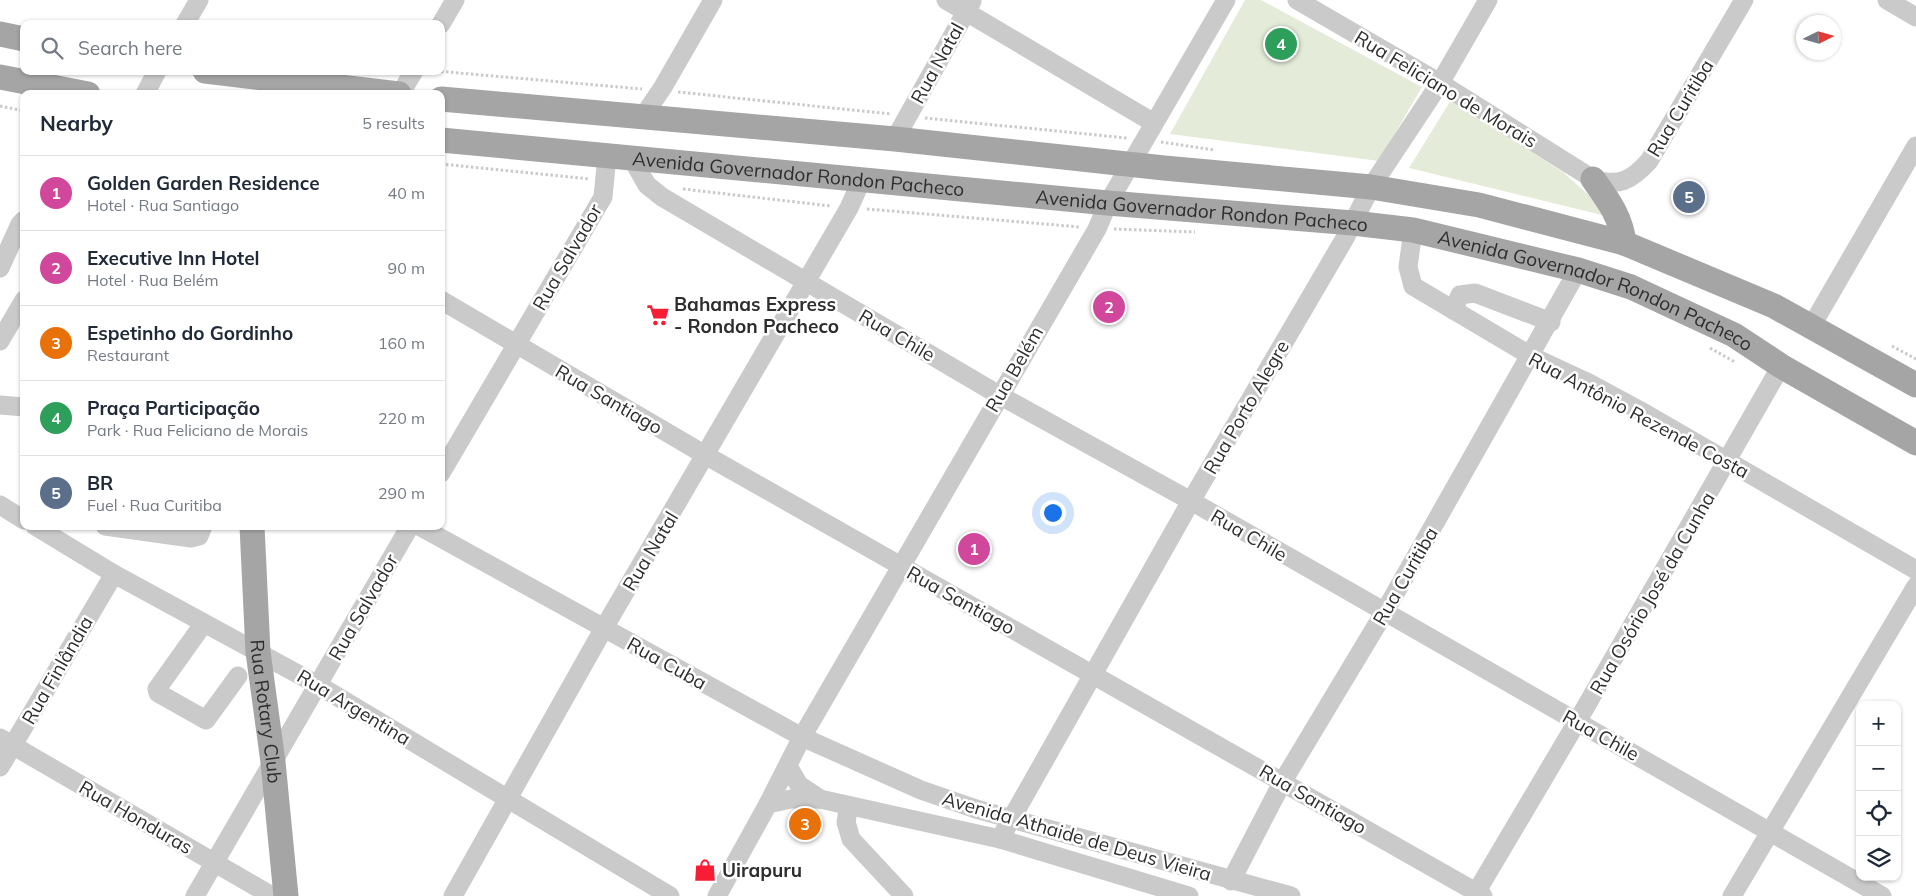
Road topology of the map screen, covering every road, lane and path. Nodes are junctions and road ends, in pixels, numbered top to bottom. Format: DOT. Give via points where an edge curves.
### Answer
graph roads {
  1 [pos="199,0"];
  2 [pos="455,0"];
  3 [pos="713,0"];
  4 [pos="946,0"];
  5 [pos="1226,0"];
  6 [pos="1297,0"];
  7 [pos="1488,0"];
  8 [pos="1744,0"];
  9 [pos="1887,0"];
  10 [pos="970,6"];
  11 [pos="1916,17"];
  12 [pos="187,20"];
  13 [pos="443,20"];
  14 [pos="0,34"];
  15 [pos="20,38"];
  16 [pos="155,75"];
  17 [pos="239,75"];
  18 [pos="411,75"];
  19 [pos="0,77"];
  20 [pos="1440,82"];
  21 [pos="67,90"];
  22 [pos="146,90"];
  23 [pos="365,90"];
  24 [pos="402,90"];
  25 [pos="445,99"];
  26 [pos="0,106"];
  27 [pos="20,110"];
  28 [pos="644,115"];
  29 [pos="1154,123"];
  30 [pos="898,132"];
  31 [pos="445,140"];
  32 [pos="1916,146"];
  33 [pos="619,157"];
  34 [pos="1131,164"];
  35 [pos="445,165"];
  36 [pos="862,179"];
  37 [pos="1593,179"];
  38 [pos="647,185"];
  39 [pos="1371,187"];
  40 [pos="604,188"];
  41 [pos="1108,203"];
  42 [pos="849,208"];
  43 [pos="1353,222"];
  44 [pos="20,224"];
  45 [pos="1097,229"];
  46 [pos="1413,230"];
  47 [pos="1197,232"];
  48 [pos="1624,243"];
  49 [pos="0,268"];
  50 [pos="1578,270"];
  51 [pos="806,281"];
  52 [pos="445,302"];
  53 [pos="20,307"];
  54 [pos="1453,310"];
  55 [pos="1551,322"];
  56 [pos="1811,327"];
  57 [pos="0,341"];
  58 [pos="517,344"];
  59 [pos="1704,345"];
  60 [pos="1531,356"];
  61 [pos="1739,364"];
  62 [pos="1781,366"];
  63 [pos="1916,384"];
  64 [pos="999,395"];
  65 [pos="0,405"];
  66 [pos="20,407"];
  67 [pos="1916,443"];
  68 [pos="706,456"];
  69 [pos="1727,461"];
  70 [pos="445,466"];
  71 [pos="1191,501"];
  72 [pos="0,506"];
  73 [pos="20,518"];
  74 [pos="42,530"];
  75 [pos="134,530"];
  76 [pos="201,530"];
  77 [pos="252,530"];
  78 [pos="408,530"];
  79 [pos="426,530"];
  80 [pos="900,565"];
  81 [pos="1916,570"];
  82 [pos="114,574"];
  83 [pos="1916,586"];
  84 [pos="1384,613"];
  85 [pos="204,623"];
  86 [pos="604,628"];
  87 [pos="258,652"];
  88 [pos="1092,674"];
  89 [pos="238,676"];
  90 [pos="318,685"];
  91 [pos="1577,722"];
  92 [pos="802,737"];
  93 [pos="6,741"];
  94 [pos="273,762"];
  95 [pos="788,766"];
  96 [pos="0,767"];
  97 [pos="1283,781"];
  98 [pos="921,790"];
  99 [pos="820,799"];
  100 [pos="508,800"];
  101 [pos="768,804"];
  102 [pos="849,806"];
  103 [pos="1010,818"];
  104 [pos="1770,830"];
  105 [pos="1000,839"];
  106 [pos="214,862"];
  107 [pos="1231,881"];
  108 [pos="1172,894"];
  109 [pos="1477,895"];
  110 [pos="195,896"];
  111 [pos="272,896"];
  112 [pos="286,896"];
  113 [pos="453,896"];
  114 [pos="670,896"];
  115 [pos="717,896"];
  116 [pos="904,896"];
  117 [pos="1190,896"];
  118 [pos="1291,896"];
  119 [pos="1732,896"];
  120 [pos="1882,896"];
  1 -- 12 [label="street"];
  2 -- 13 [label="street"];
  3 -- 28 [label="street"];
  4 -- 10 [label="street"];
  5 -- 29 [label="street, Rua Belém"];
  6 -- 20 [label="street, Rua Feliciano de Morais"];
  7 -- 20 [label="street, Rua Porto Alegre"];
  8 -- 37 [label="street, Rua Curitiba" via="1649,161 1636,176 1623,181 1608,183"];
  9 -- 11 [label="street"];
  10 -- 29 [label="street"];
  10 -- 30 [label="street, Rua Natal"];
  14 -- 15 [label="main road"];
  16 -- 22 [label="street"];
  17 -- 23 [label="main road"];
  18 -- 24 [label="street"];
  19 -- 21 [label="main road"];
  20 -- 37 [label="street, Rua Feliciano de Morais"];
  20 -- 39 [label="street, Rua Porto Alegre"];
  25 -- 28 [label="main road, Avenida Governador Rondon Pacheco"];
  26 -- 27 [label="path"];
  28 -- 30 [label="main road, Avenida Governador Rondon Pacheco"];
  29 -- 34 [label="street, Rua Belém"];
  30 -- 34 [label="main road, Avenida Governador Rondon Pacheco"];
  31 -- 33 [label="main road, Avenida Governador Rondon Pacheco"];
  32 -- 56 [label="street"];
  33 -- 36 [label="main road, Avenida Governador Rondon Pacheco"];
  33 -- 38 [label="street, Rua Chile"];
  33 -- 40 [label="street"];
  34 -- 39 [label="main road, Avenida Governador Rondon Pacheco"];
  34 -- 41 [label="street, Rua Belém"];
  35 -- 40 [label="path"];
  36 -- 41 [label="main road, Avenida Governador Rondon Pacheco"];
  36 -- 42 [label="street, Rua Natal"];
  37 -- 48 [label="main road" via="1615,212"];
  38 -- 42 [label="path"];
  38 -- 51 [label="street, Rua Chile" via="662,197"];
  39 -- 43 [label="street, Rua Porto Alegre"];
  39 -- 48 [label="main road, Avenida Governador Rondon Pacheco" via="1480,205"];
  40 -- 58 [label="street, Rua Salvador"];
  41 -- 43 [label="main road, Avenida Governador Rondon Pacheco"];
  41 -- 45 [label="street, Rua Belém"];
  42 -- 45 [label="path"];
  42 -- 51 [label="street, Rua Natal"];
  43 -- 46 [label="main road, Avenida Governador Rondon Pacheco"];
  43 -- 71 [label="street, Rua Porto Alegre"];
  44 -- 49 [label="street"];
  45 -- 47 [label="path"];
  45 -- 64 [label="street, Rua Belém"];
  46 -- 50 [label="main road, Avenida Governador Rondon Pacheco"];
  46 -- 54 [label="street, Rua Antônio Rezende Costa" via="1408,267 1412,286"];
  48 -- 56 [label="main road, Avenida Governador Rondon Pacheco" via="1774,306"];
  50 -- 55 [label="street, Rua Curitiba"];
  50 -- 62 [label="main road, Avenida Governador Rondon Pacheco" via="1669,303 1734,335"];
  51 -- 64 [label="street, Rua Chile"];
  51 -- 68 [label="street, Rua Natal"];
  52 -- 58 [label="street, Rua Santiago"];
  53 -- 57 [label="street"];
  54 -- 55 [label="street" via="1460,295 1475,293"];
  54 -- 60 [label="street, Rua Antônio Rezende Costa"];
  55 -- 60 [label="street, Rua Curitiba"];
  56 -- 63 [label="main road, Avenida Governador Rondon Pacheco"];
  58 -- 68 [label="street, Rua Santiago"];
  58 -- 70 [label="street, Rua Salvador"];
  59 -- 61 [label="path"];
  60 -- 69 [label="street, Rua Antônio Rezende Costa" via="1597,387"];
  60 -- 84 [label="street, Rua Curitiba"];
  62 -- 67 [label="main road, Avenida Governador Rondon Pacheco"];
  62 -- 69 [label="street, Rua Osório José da Cunha"];
  64 -- 71 [label="street, Rua Chile"];
  64 -- 80 [label="street, Rua Belém"];
  65 -- 66 [label="street"];
  68 -- 80 [label="street, Rua Santiago"];
  68 -- 86 [label="street, Rua Natal"];
  69 -- 81 [label="street, Rua Antônio Rezende Costa"];
  69 -- 91 [label="street, Rua Osório José da Cunha"];
  71 -- 84 [label="street, Rua Chile"];
  71 -- 88 [label="street, Rua Porto Alegre"];
  72 -- 73 [label="street"];
  74 -- 82 [label="street, Rua Argentina"];
  75 -- 76 [label="street" via="191,538 199,536"];
  77 -- 87 [label="main road, Rua Rotary Club"];
  78 -- 90 [label="street, Rua Salvador"];
  79 -- 86 [label="street, Rua Cuba"];
  80 -- 88 [label="street, Rua Santiago"];
  80 -- 92 [label="street, Rua Belém"];
  82 -- 85 [label="street, Rua Argentina"];
  82 -- 93 [label="street, Rua Finlândia"];
  83 -- 104 [label="street"];
  84 -- 91 [label="street, Rua Chile"];
  84 -- 97 [label="street, Rua Curitiba"];
  85 -- 87 [label="street, Rua Argentina"];
  85 -- 89 [label="street" via="157,689 158,693 206,720"];
  86 -- 92 [label="street, Rua Cuba"];
  86 -- 100 [label="street, Rua Natal"];
  87 -- 90 [label="street, Rua Argentina"];
  87 -- 94 [label="main road, Rua Rotary Club"];
  88 -- 97 [label="street, Rua Santiago"];
  88 -- 103 [label="street, Rua Porto Alegre"];
  90 -- 94 [label="street, Rua Salvador"];
  90 -- 100 [label="street, Rua Argentina"];
  91 -- 104 [label="street, Rua Chile"];
  91 -- 109 [label="street, Rua Osório José da Cunha"];
  92 -- 95 [label="street, Rua Belém"];
  92 -- 98 [label="street, Rua Cuba"];
  93 -- 96 [label="street, Rua Finlândia"];
  93 -- 106 [label="street, Rua Honduras"];
  94 -- 106 [label="street, Rua Salvador"];
  94 -- 112 [label="main road, Rua Rotary Club"];
  95 -- 99 [label="street" via="799,785"];
  95 -- 101 [label="street, Rua Belém"];
  97 -- 107 [label="street, Rua Curitiba"];
  97 -- 109 [label="street, Rua Santiago"];
  98 -- 103 [label="street, Avenida Athaide de Deus Vieira"];
  99 -- 101 [label="street, Avenida Athaide de Deus Vieira" via="791,799"];
  99 -- 102 [label="street, Avenida Athaide de Deus Vieira"];
  100 -- 113 [label="street, Rua Natal"];
  100 -- 114 [label="street, Rua Argentina"];
  101 -- 115 [label="street, Rua Belém"];
  102 -- 105 [label="street, Avenida Athaide de Deus Vieira"];
  102 -- 116 [label="street" via="846,822 851,839"];
  103 -- 105 [label="street, Rua Porto Alegre"];
  103 -- 107 [label="street, Avenida Athaide de Deus Vieira"];
  104 -- 119 [label="street"];
  104 -- 120 [label="street, Rua Chile"];
  105 -- 108 [label="street, Avenida Athaide de Deus Vieira"];
  106 -- 110 [label="street, Rua Salvador"];
  106 -- 111 [label="street, Rua Honduras"];
  107 -- 118 [label="street, Avenida Athaide de Deus Vieira"];
  108 -- 117 [label="street, Avenida Athaide de Deus Vieira"];
}
